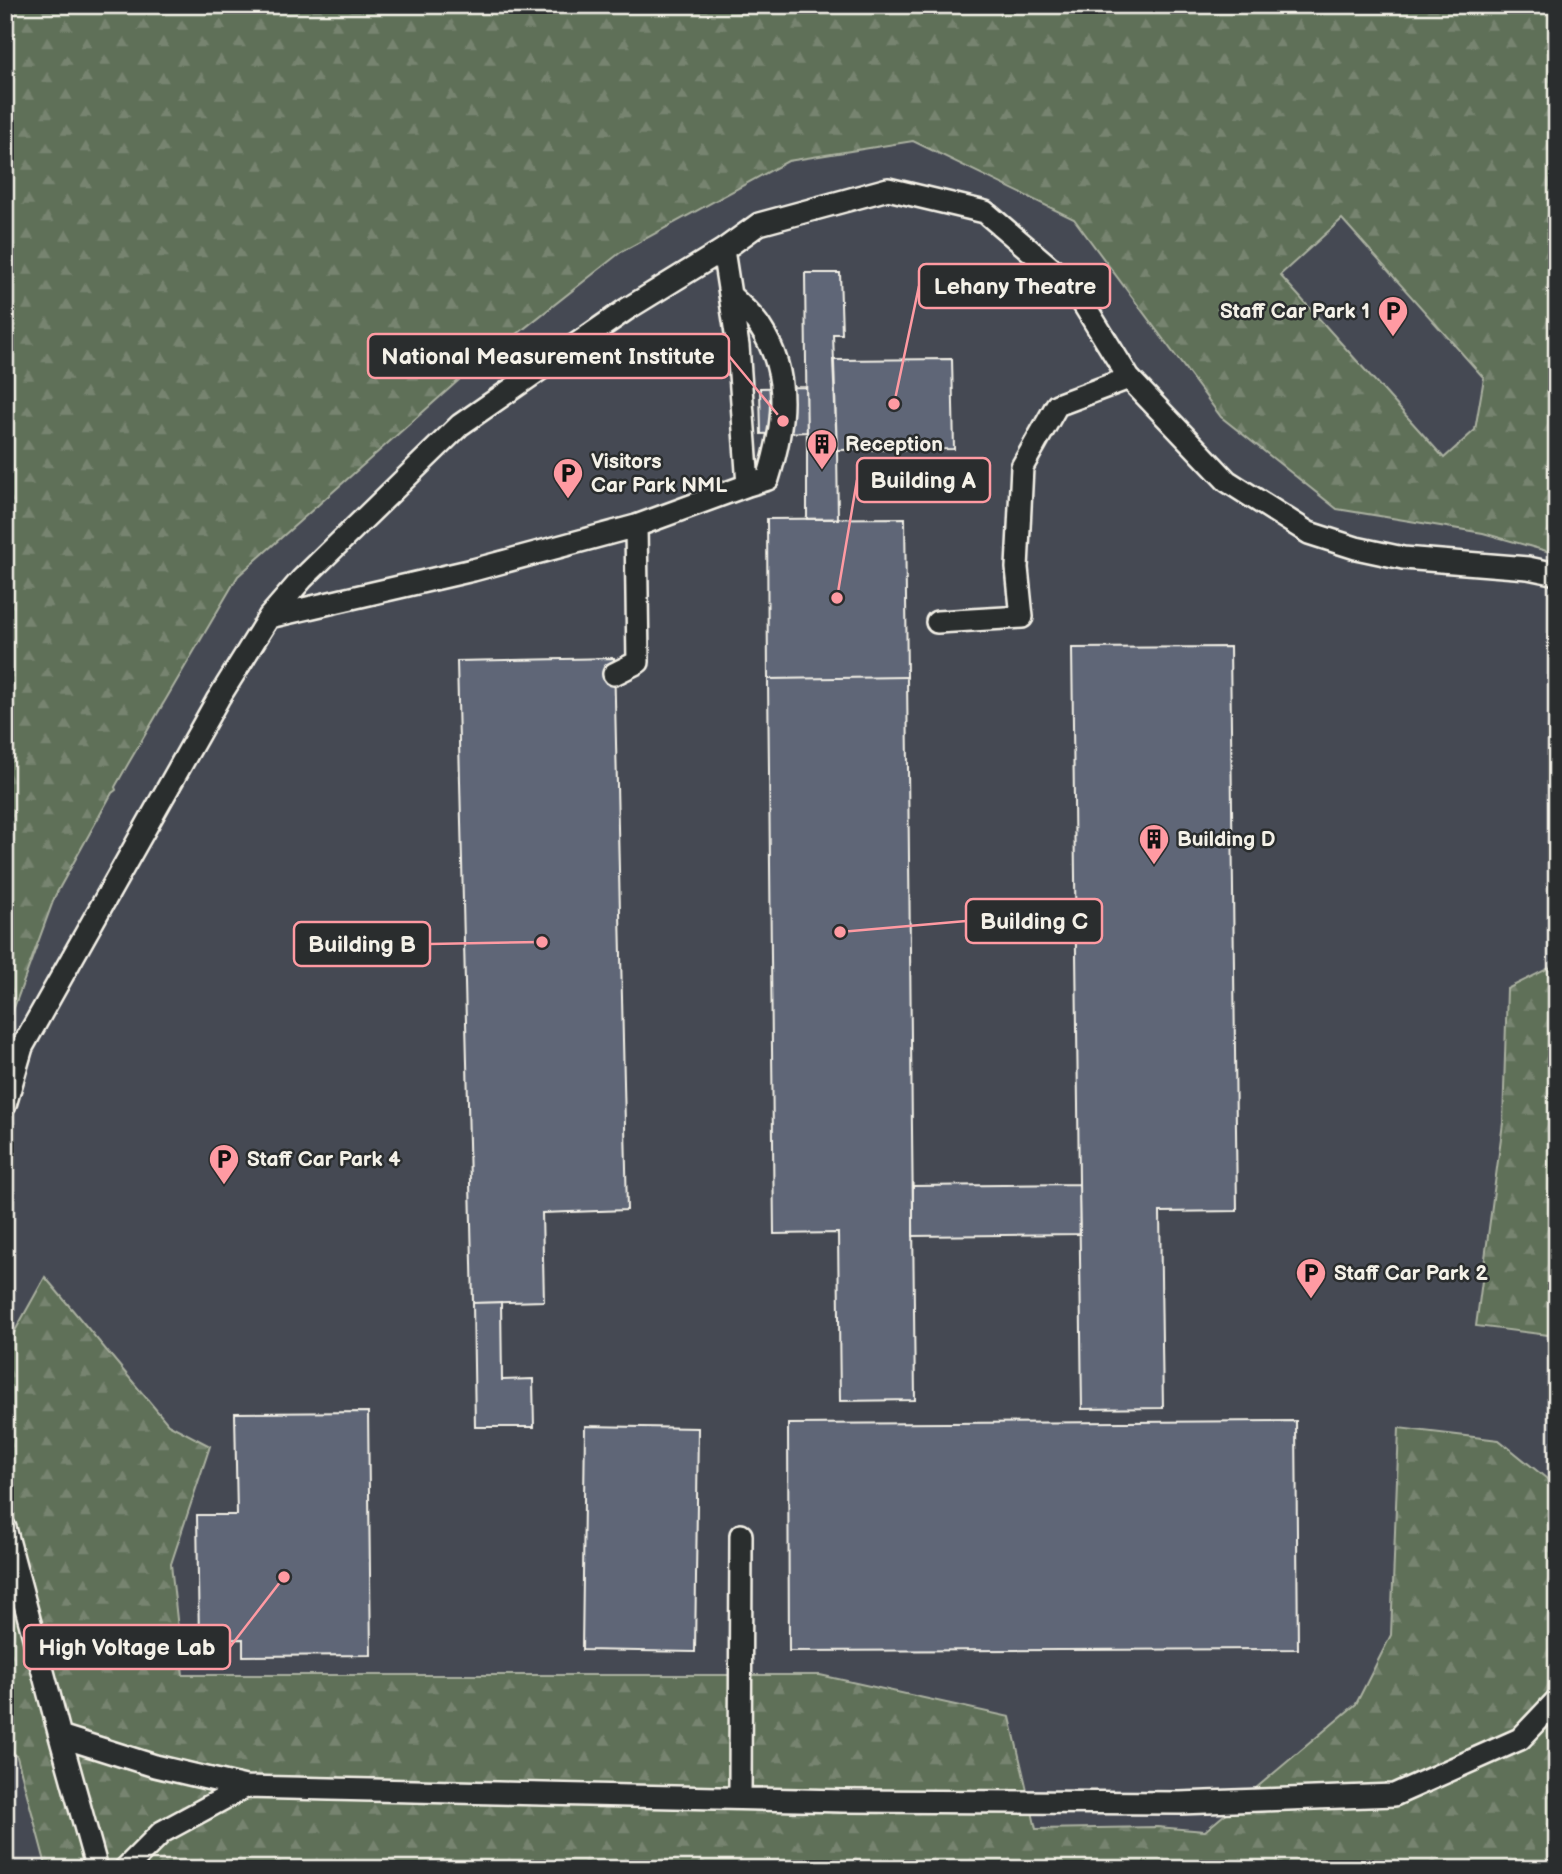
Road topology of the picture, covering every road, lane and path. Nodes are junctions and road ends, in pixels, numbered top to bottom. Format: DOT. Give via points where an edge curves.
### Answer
graph roads {
  1 [pos="723,250"];
  2 [pos="730,295"];
  3 [pos="1129,378"];
  4 [pos="748,485"];
  5 [pos="636,526"];
  6 [pos="1557,574"];
  7 [pos="270,617"];
  8 [pos="937,622"];
  9 [pos="614,674"];
  10 [pos="5,1105"];
  11 [pos="5,1528"];
  12 [pos="741,1535"];
  13 [pos="1557,1700"];
  14 [pos="60,1736"];
  15 [pos="245,1787"];
  16 [pos="740,1798"];
  17 [pos="97,1869"];
  18 [pos="125,1869"];
  1 -- 2 [label="lane"];
  1 -- 3 [label="lane" via="759,224 888,189 985,212 1073,287"];
  1 -- 7 [label="lane" via="627,309 460,425 302,579"];
  2 -- 4 [label="lane"];
  2 -- 4 [label="lane" via="760,326 779,365 782,387 779,442 768,479"];
  3 -- 6 [label="lane" via="1227,481 1309,533 1403,558"];
  3 -- 8 [label="lane" via="1056,405 1023,467 1017,568 1021,617"];
  4 -- 5 [label="lane"];
  5 -- 7 [label="lane"];
  5 -- 9 [label="lane" via="638,662"];
  7 -- 10 [label="lane" via="218,699 22,1047"];
  11 -- 14 [label="lane"];
  12 -- 16 [label="lane"];
  13 -- 16 [label="lane" via="1520,1739 1394,1795 1180,1803"];
  14 -- 15 [label="lane" via="155,1766"];
  14 -- 17 [label="lane"];
  15 -- 16 [label="lane"];
  15 -- 18 [label="lane" via="162,1832"];
}
